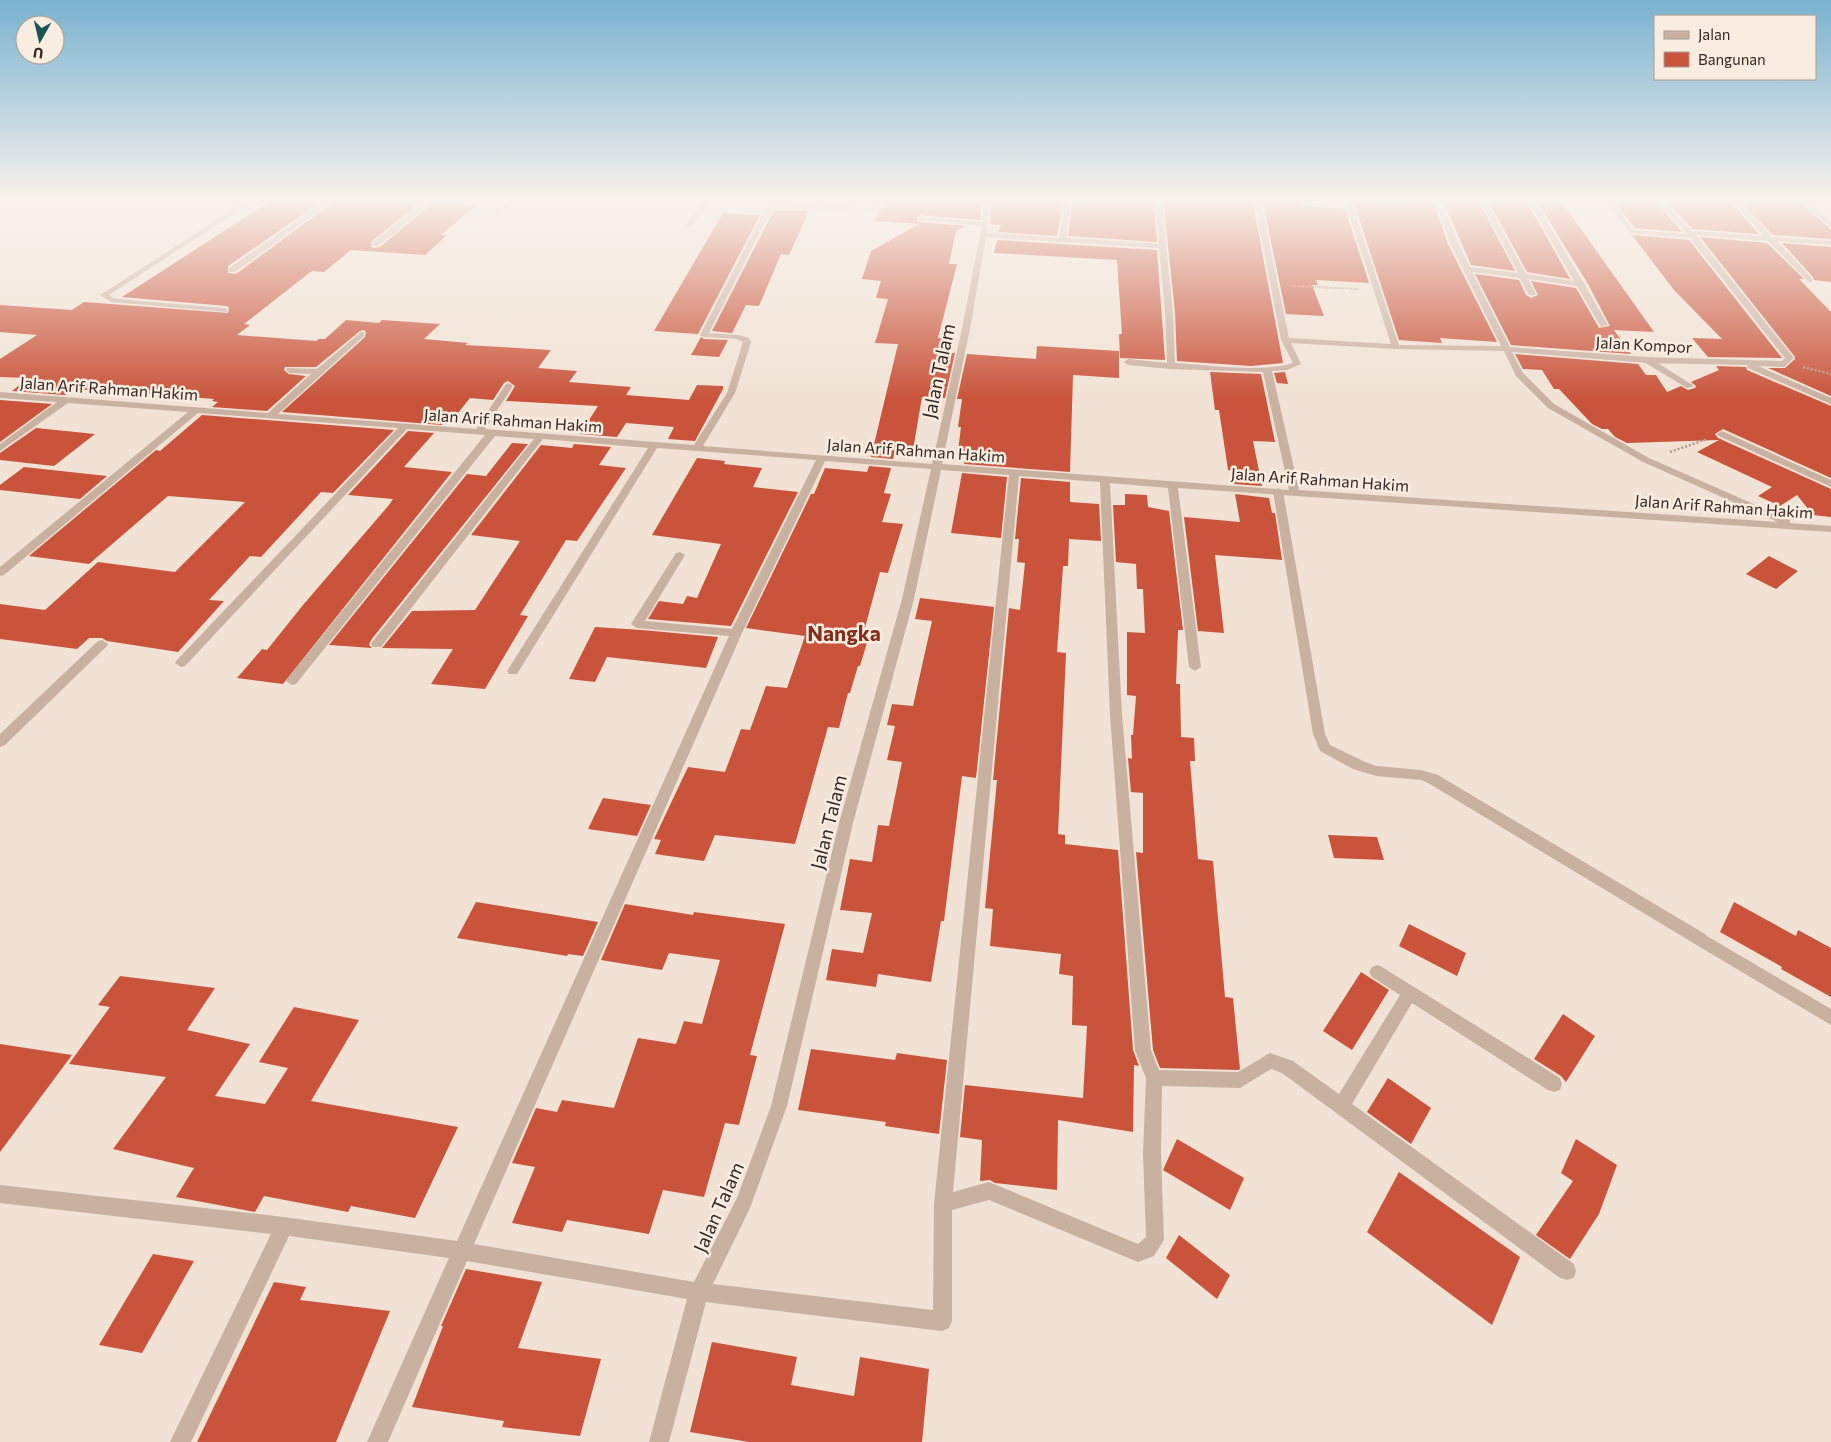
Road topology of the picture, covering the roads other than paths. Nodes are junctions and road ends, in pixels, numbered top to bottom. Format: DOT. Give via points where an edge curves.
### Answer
graph roads {
  1 [pos="150,265"];
  2 [pos="239,265"];
  3 [pos="738,265"];
  4 [pos="977,265"];
  5 [pos="1164,265"];
  6 [pos="1271,265"];
  7 [pos="1370,265"];
  8 [pos="1465,265"];
  9 [pos="1518,265"];
  10 [pos="1571,265"];
  11 [pos="1716,265"];
  12 [pos="1796,265"];
  13 [pos="1467,269"];
  14 [pos="232,270"];
  15 [pos="1524,276"];
  16 [pos="1809,280"];
  17 [pos="1582,284"];
  18 [pos="1532,294"];
  19 [pos="224,310"];
  20 [pos="1604,325"];
  21 [pos="361,334"];
  22 [pos="1284,340"];
  23 [pos="1396,348"];
  24 [pos="1507,349"];
  25 [pos="1647,360"];
  26 [pos="1128,362"];
  27 [pos="1745,364"];
  28 [pos="1171,366"];
  29 [pos="1267,369"];
  30 [pos="290,370"];
  31 [pos="318,372"];
  32 [pos="508,386"];
  33 [pos="1690,386"];
  34 [pos="0,395"];
  35 [pos="66,400"];
  36 [pos="1831,401"];
  37 [pos="196,410"];
  38 [pos="270,416"];
  39 [pos="404,426"];
  40 [pos="479,432"];
  41 [pos="492,433"];
  42 [pos="1722,434"];
  43 [pos="540,437"];
  44 [pos="654,445"];
  45 [pos="0,448"];
  46 [pos="696,449"];
  47 [pos="822,458"];
  48 [pos="936,467"];
  49 [pos="1014,473"];
  50 [pos="1105,479"];
  51 [pos="1831,484"];
  52 [pos="1174,485"];
  53 [pos="1278,491"];
  54 [pos="1294,492"];
  55 [pos="1795,526"];
  56 [pos="1831,529"];
  57 [pos="680,555"];
  58 [pos="0,572"];
  59 [pos="736,633"];
  60 [pos="102,644"];
  61 [pos="377,644"];
  62 [pos="181,663"];
  63 [pos="1195,667"];
  64 [pos="513,671"];
  65 [pos="292,680"];
  66 [pos="0,742"];
  67 [pos="1377,972"];
  68 [pos="1410,992"];
  69 [pos="1831,1018"];
  70 [pos="1154,1078"];
  71 [pos="1554,1084"];
  72 [pos="1341,1106"];
  73 [pos="0,1194"];
  74 [pos="943,1204"];
  75 [pos="284,1226"];
  76 [pos="462,1251"];
  77 [pos="1567,1271"];
  78 [pos="699,1292"];
  79 [pos="180,1442"];
  80 [pos="377,1442"];
  81 [pos="659,1442"];
  1 -- 19 [label="street" via="104,295 119,301"];
  2 -- 14 [label="street"];
  3 -- 46 [label="street" via="704,335 738,337 747,342 731,393"];
  4 -- 48 [label="street, Jalan Talam"];
  5 -- 28 [label="street"];
  6 -- 22 [label="street"];
  7 -- 23 [label="street"];
  8 -- 13 [label="street"];
  9 -- 15 [label="street"];
  10 -- 17 [label="street"];
  11 -- 27 [label="street, Jalan Kompor" via="1790,358 1784,364"];
  12 -- 16 [label="street"];
  13 -- 15 [label="street"];
  13 -- 24 [label="street"];
  15 -- 17 [label="street"];
  15 -- 18 [label="street"];
  17 -- 20 [label="street"];
  21 -- 31 [label="street"];
  22 -- 23 [label="street, Jalan Kompor"];
  22 -- 29 [label="street" via="1296,364 1291,368"];
  23 -- 24 [label="street, Jalan Kompor"];
  24 -- 25 [label="street, Jalan Kompor"];
  24 -- 55 [label="street" via="1519,374 1551,406 1646,460"];
  25 -- 27 [label="street, Jalan Kompor"];
  25 -- 33 [label="street"];
  26 -- 28 [label="street"];
  27 -- 36 [label="street"];
  28 -- 29 [label="street"];
  29 -- 54 [label="street"];
  30 -- 31 [label="street"];
  31 -- 38 [label="street"];
  32 -- 40 [label="street"];
  34 -- 35 [label="street, Jalan Arif Rahman Hakim"];
  35 -- 37 [label="street, Jalan Arif Rahman Hakim"];
  35 -- 45 [label="street"];
  37 -- 38 [label="street, Jalan Arif Rahman Hakim"];
  37 -- 58 [label="street"];
  38 -- 39 [label="street, Jalan Arif Rahman Hakim"];
  39 -- 40 [label="street, Jalan Arif Rahman Hakim"];
  39 -- 62 [label="street"];
  40 -- 41 [label="street, Jalan Arif Rahman Hakim"];
  41 -- 43 [label="street, Jalan Arif Rahman Hakim"];
  41 -- 65 [label="street"];
  42 -- 51 [label="street"];
  43 -- 44 [label="street, Jalan Arif Rahman Hakim"];
  43 -- 61 [label="street"];
  44 -- 46 [label="street, Jalan Arif Rahman Hakim"];
  44 -- 64 [label="street"];
  46 -- 47 [label="street, Jalan Arif Rahman Hakim"];
  47 -- 48 [label="street, Jalan Arif Rahman Hakim"];
  47 -- 59 [label="street"];
  48 -- 49 [label="street, Jalan Arif Rahman Hakim"];
  48 -- 78 [label="street, Jalan Talam" via="908,599 846,823 779,1106 744,1202"];
  49 -- 50 [label="street, Jalan Arif Rahman Hakim"];
  49 -- 74 [label="street"];
  50 -- 52 [label="street, Jalan Arif Rahman Hakim"];
  50 -- 70 [label="street" via="1116,715 1143,1050"];
  52 -- 53 [label="street, Jalan Arif Rahman Hakim"];
  52 -- 63 [label="street"];
  53 -- 54 [label="street, Jalan Arif Rahman Hakim"];
  53 -- 69 [label="street" via="1319,734 1325,748 1376,771 1433,778"];
  54 -- 55 [label="street, Jalan Arif Rahman Hakim"];
  55 -- 56 [label="street, Jalan Arif Rahman Hakim"];
  57 -- 59 [label="street" via="637,624"];
  59 -- 76 [label="street"];
  60 -- 66 [label="street"];
  67 -- 68 [label="street"];
  68 -- 71 [label="street"];
  68 -- 72 [label="street"];
  70 -- 72 [label="street" via="1240,1080 1270,1061 1287,1067"];
  70 -- 74 [label="street" via="1155,1240 1147,1249 1138,1253 989,1191"];
  72 -- 77 [label="street"];
  73 -- 75 [label="street"];
  74 -- 78 [label="street" via="942,1320"];
  75 -- 76 [label="street"];
  75 -- 79 [label="street"];
  76 -- 78 [label="street"];
  76 -- 80 [label="street"];
  78 -- 81 [label="street, Jalan Talam"];
}
